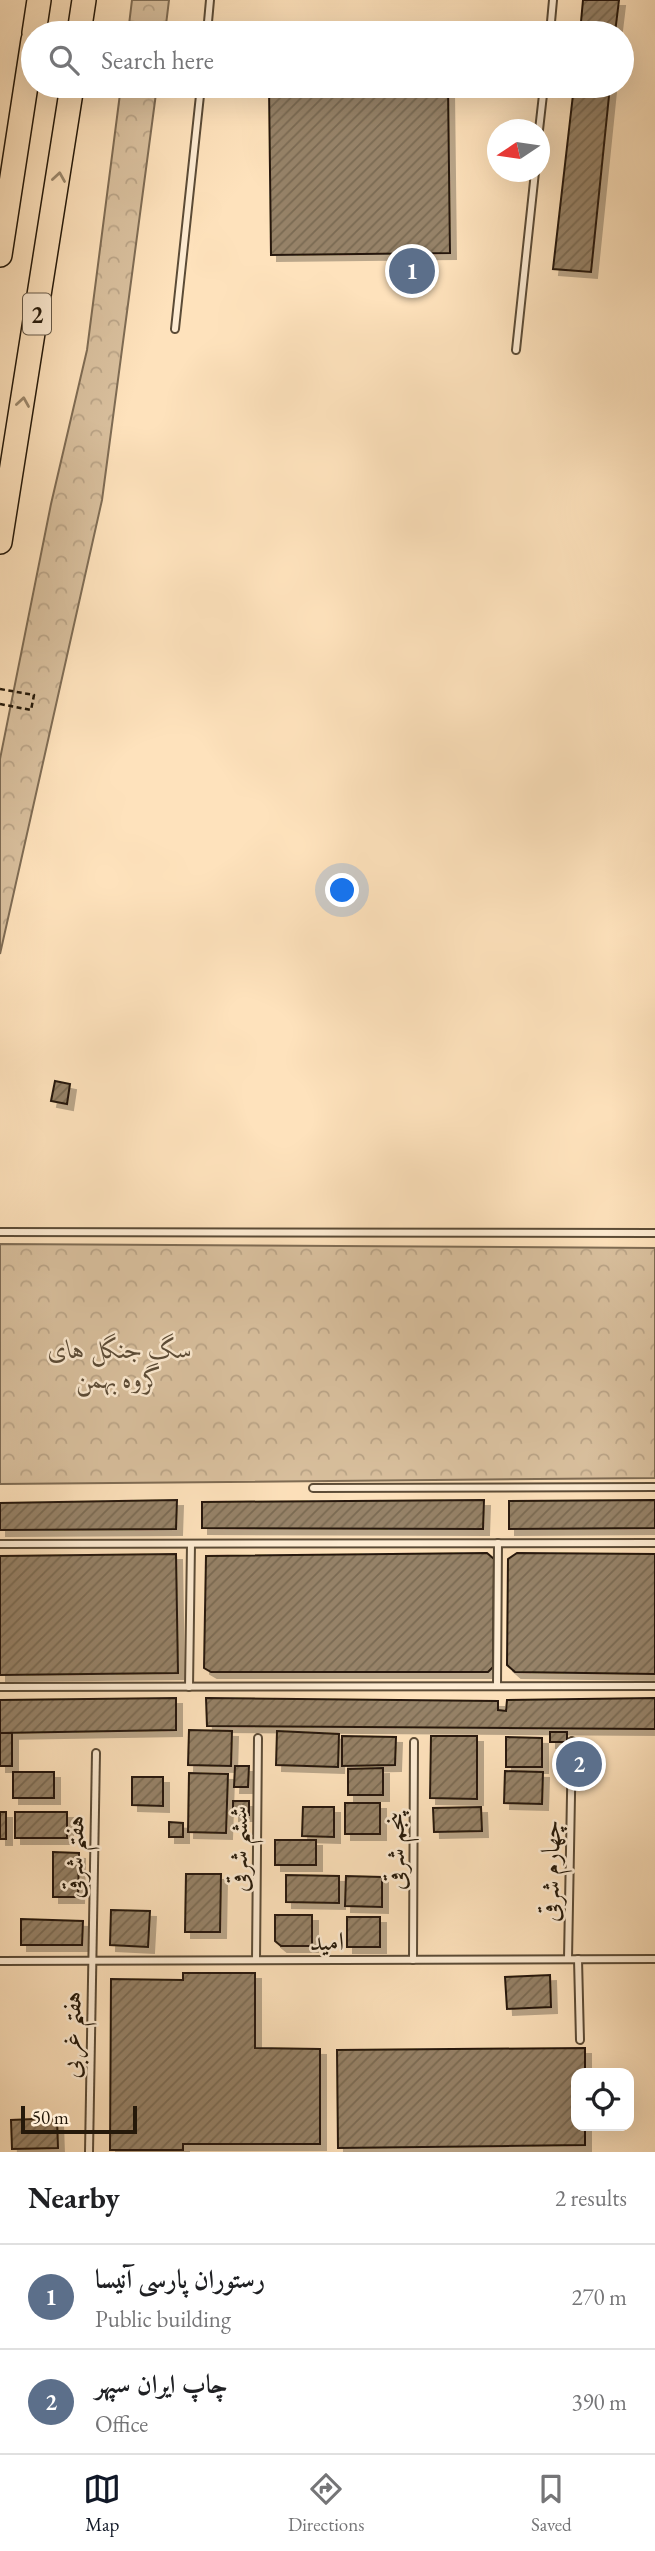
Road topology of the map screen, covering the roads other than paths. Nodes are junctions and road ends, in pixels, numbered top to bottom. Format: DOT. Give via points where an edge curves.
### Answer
graph roads {
  1 [pos="39,0"];
  2 [pos="84,0"];
  3 [pos="211,0"];
  4 [pos="553,0"];
  5 [pos="36,21"];
  6 [pos="81,21"];
  7 [pos="208,21"];
  8 [pos="551,21"];
  9 [pos="24,98"];
  10 [pos="70,98"];
  11 [pos="200,98"];
  12 [pos="543,98"];
  13 [pos="540,119"];
  14 [pos="534,182"];
  15 [pos="0,255"];
  16 [pos="175,329"];
  17 [pos="516,350"];
  18 [pos="0,542"];
  19 [pos="0,1232"];
  20 [pos="655,1233"];
  21 [pos="655,1487"];
  22 [pos="313,1488"];
  23 [pos="498,1543"];
  24 [pos="655,1543"];
  25 [pos="0,1544"];
  26 [pos="191,1544"];
  27 [pos="497,1686"];
  28 [pos="655,1686"];
  29 [pos="0,1687"];
  30 [pos="189,1687"];
  31 [pos="258,1738"];
  32 [pos="572,1741"];
  33 [pos="414,1742"];
  34 [pos="96,1753"];
  35 [pos="568,1959"];
  36 [pos="578,1959"];
  37 [pos="655,1959"];
  38 [pos="256,1960"];
  39 [pos="413,1960"];
  40 [pos="0,1961"];
  41 [pos="91,1961"];
  42 [pos="580,2040"];
  43 [pos="89,2152"];
  1 -- 5 [label="highway"];
  2 -- 6 [label="highway"];
  3 -- 7 [label="lane"];
  4 -- 8 [label="lane"];
  9 -- 15 [label="highway"];
  18 -- 10 [label="highway, 2, one-way"];
  11 -- 16 [label="lane"];
  12 -- 13 [label="lane"];
  14 -- 17 [label="lane"];
  19 -- 20 [label="lane"];
  21 -- 22 [label="lane"];
  23 -- 24 [label="lane"];
  23 -- 26 [label="lane"];
  23 -- 27 [label="lane"];
  25 -- 26 [label="lane"];
  26 -- 30 [label="lane"];
  27 -- 28 [label="lane"];
  27 -- 30 [label="lane"];
  29 -- 30 [label="lane"];
  31 -- 38 [label="lane, ششم شرقی"];
  32 -- 35 [label="lane, چهارم شرقی"];
  33 -- 39 [label="lane, پنجم شرقی"];
  34 -- 41 [label="lane, هفتم شرقی"];
  35 -- 36 [label="lane, امید"];
  35 -- 39 [label="lane, امید"];
  36 -- 37 [label="lane, امید"];
  36 -- 42 [label="lane"];
  38 -- 39 [label="lane, امید"];
  38 -- 41 [label="lane, امید"];
  40 -- 41 [label="lane, امید"];
  41 -- 43 [label="lane, هفتم غربی"];
}
